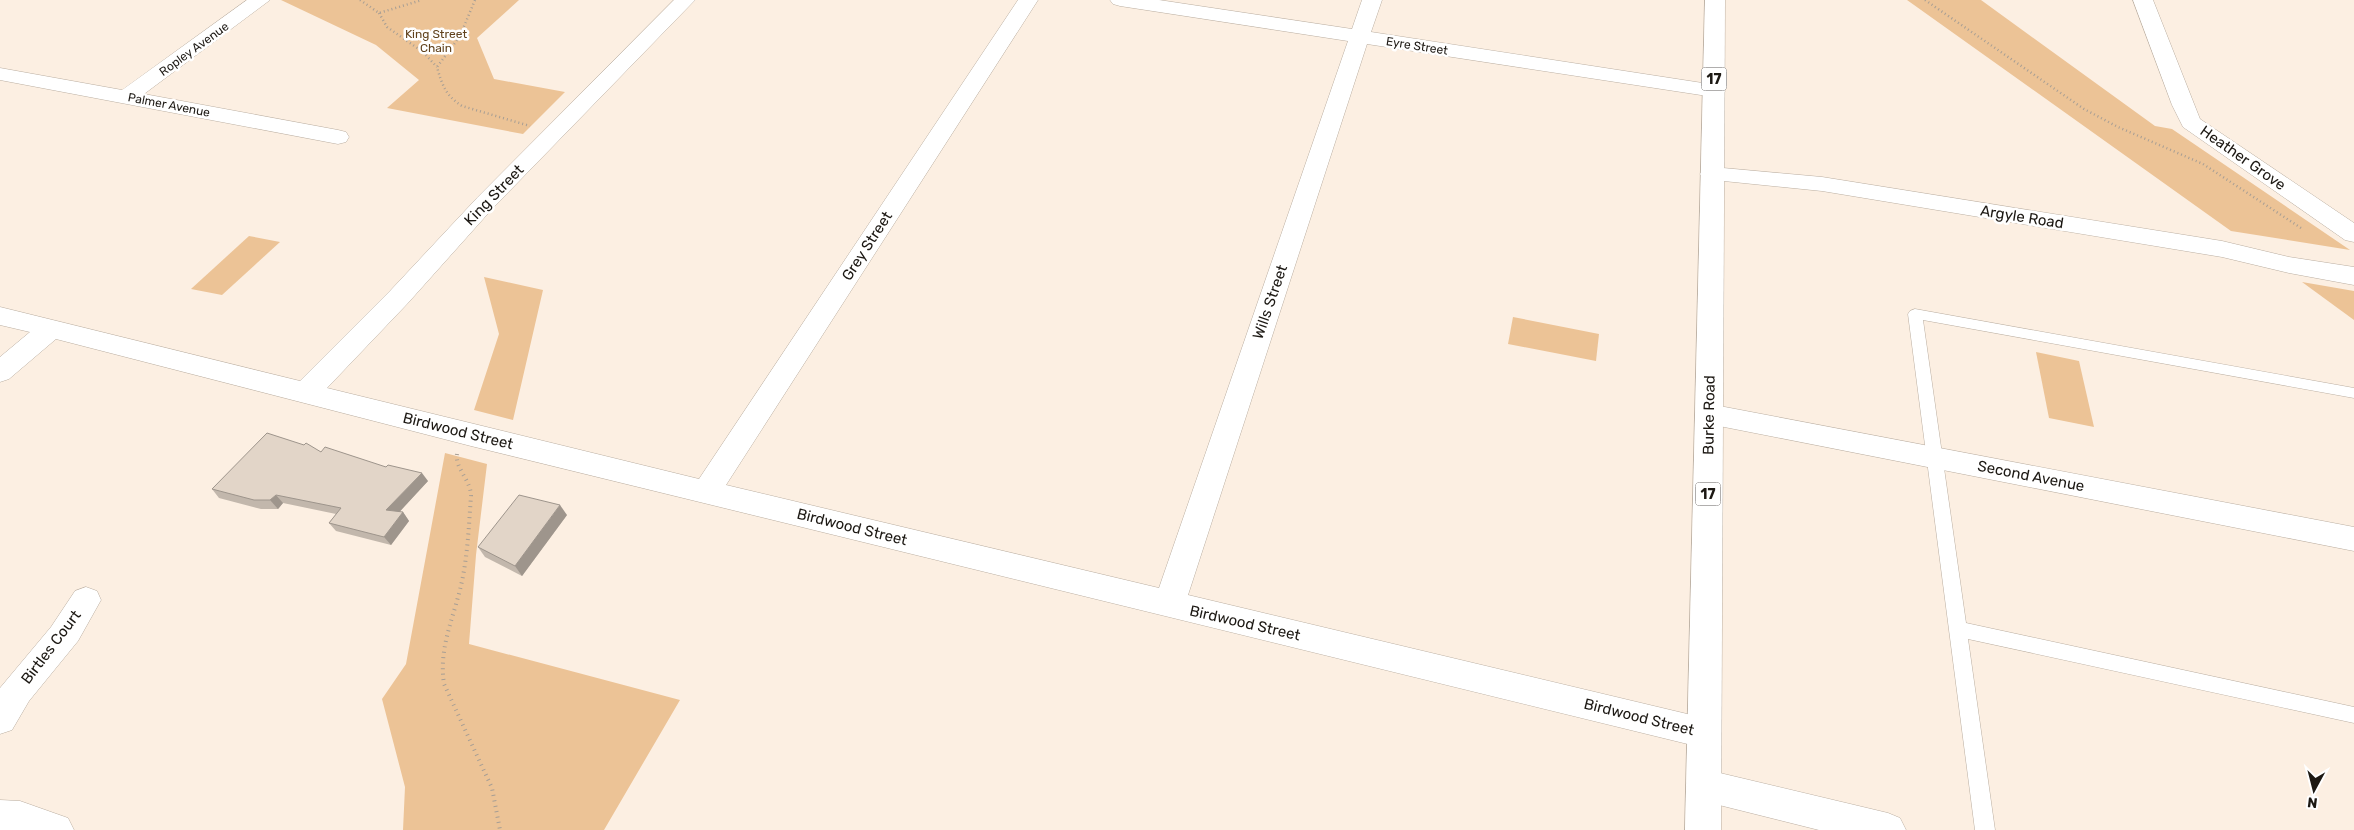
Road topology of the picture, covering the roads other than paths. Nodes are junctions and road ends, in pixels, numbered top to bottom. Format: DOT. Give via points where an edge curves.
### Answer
graph roads {
  1 [pos="260,0"];
  2 [pos="685,0"];
  3 [pos="1028,0"];
  4 [pos="1120,0"];
  5 [pos="1372,0"];
  6 [pos="1715,0"];
  7 [pos="2143,0"];
  8 [pos="1360,37"];
  9 [pos="0,74"];
  10 [pos="1714,91"];
  11 [pos="127,97"];
  12 [pos="338,137"];
  13 [pos="1713,166"];
  14 [pos="2354,234"];
  15 [pos="2222,249"];
  16 [pos="2354,266"];
  17 [pos="2354,276"];
  18 [pos="0,316"];
  19 [pos="52,328"];
  20 [pos="0,372"];
  21 [pos="306,392"];
  22 [pos="2354,393"];
  23 [pos="1709,414"];
  24 [pos="1934,457"];
  25 [pos="706,492"];
  26 [pos="2354,539"];
  27 [pos="86,600"];
  28 [pos="1169,605"];
  29 [pos="1957,629"];
  30 [pos="2354,715"];
  31 [pos="0,719"];
  32 [pos="1704,732"];
  33 [pos="1703,785"];
  34 [pos="0,817"];
  35 [pos="56,830"];
  36 [pos="1703,830"];
  37 [pos="1888,830"];
  38 [pos="1985,830"];
  1 -- 11 [label="street, Ropley Avenue"];
  2 -- 21 [label="street, King Street" via="492,196"];
  3 -- 25 [label="street, Grey Street"];
  4 -- 8 [label="street, Eyre Street"];
  5 -- 8 [label="street, Wills Street"];
  6 -- 10 [label="street, Burke Road / 17"];
  7 -- 14 [label="street, Heather Grove" via="2192,122"];
  8 -- 10 [label="street, Eyre Street"];
  8 -- 28 [label="street, Wills Street"];
  9 -- 11 [label="street, Palmer Avenue"];
  10 -- 13 [label="street, Burke Road / 17"];
  11 -- 12 [label="street, Palmer Avenue"];
  13 -- 15 [label="street, Argyle Road"];
  13 -- 23 [label="street, Burke Road / 17"];
  15 -- 16 [label="street, Argyle Road" via="2284,254"];
  15 -- 17 [label="street, Argyle Road"];
  18 -- 19 [label="street, Birdwood Street"];
  19 -- 20 [label="street"];
  19 -- 21 [label="street, Birdwood Street"];
  21 -- 25 [label="street, Birdwood Street"];
  22 -- 24 [label="lane" via="1915,314"];
  23 -- 24 [label="street, Second Avenue"];
  23 -- 32 [label="street, Burke Road / 17"];
  24 -- 26 [label="street, Second Avenue"];
  24 -- 29 [label="lane"];
  25 -- 28 [label="street, Birdwood Street"];
  27 -- 31 [label="street, Birtles Court" via="70,628 10,701"];
  28 -- 32 [label="street, Birdwood Street"];
  29 -- 30 [label="lane"];
  29 -- 38 [label="lane"];
  32 -- 33 [label="street, Burke Road / 17"];
  33 -- 36 [label="street, Burke Road / 17"];
  33 -- 37 [label="street"];
  34 -- 35 [label="street" via="20,818"];
}
